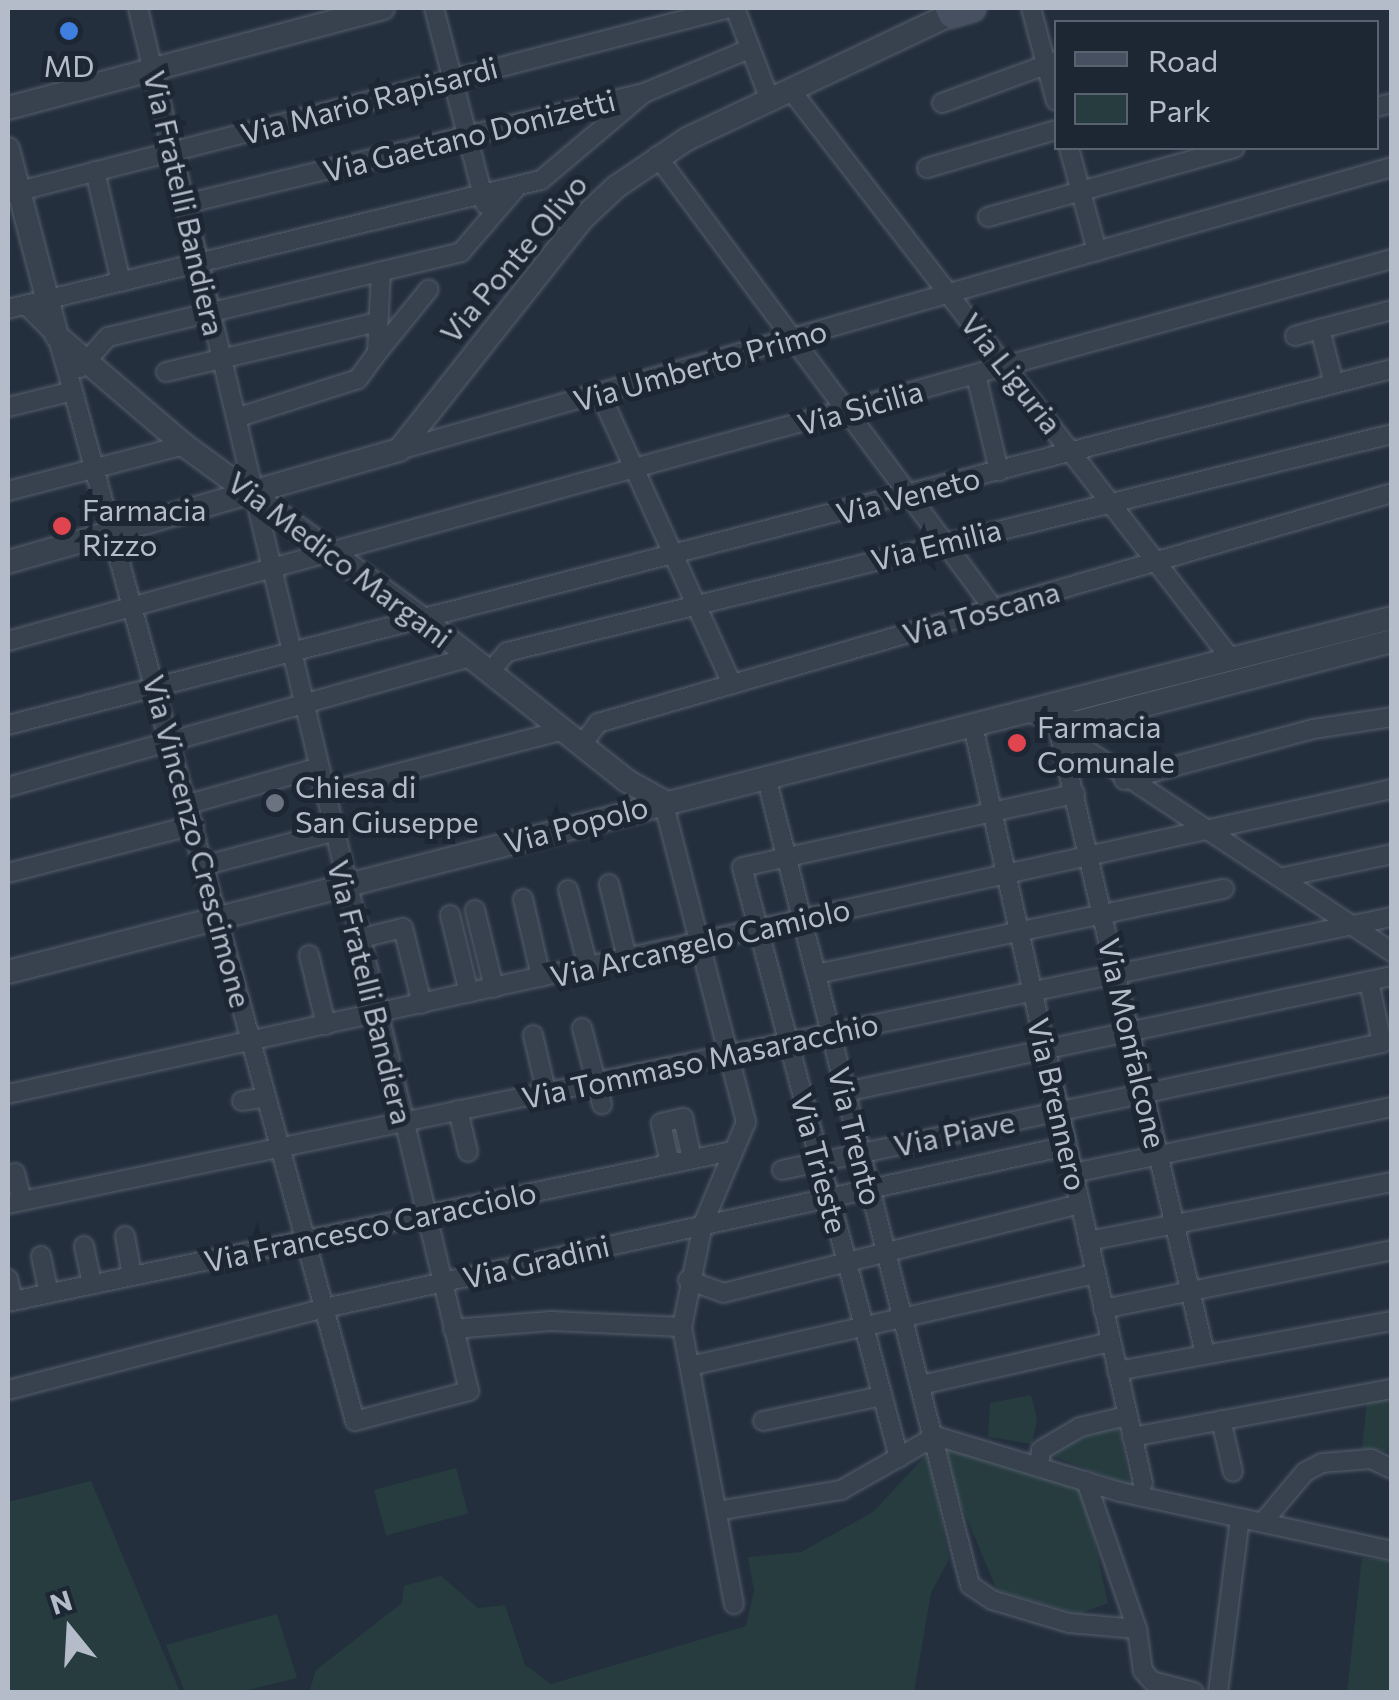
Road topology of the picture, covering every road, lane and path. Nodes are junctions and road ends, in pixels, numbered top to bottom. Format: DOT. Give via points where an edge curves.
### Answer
graph roads {
  1 [pos="138,8"];
  2 [pos="383,8"];
  3 [pos="434,8"];
  4 [pos="733,8"];
  5 [pos="1031,8"];
  6 [pos="957,10"];
  7 [pos="748,50"];
  8 [pos="1052,62"];
  9 [pos="153,69"];
  10 [pos="452,78"];
  11 [pos="644,93"];
  12 [pos="780,94"];
  13 [pos="942,102"];
  14 [pos="8,108"];
  15 [pos="1054,131"];
  16 [pos="467,136"];
  17 [pos="8,149"];
  18 [pos="1070,150"];
  19 [pos="1228,150"];
  20 [pos="172,152"];
  21 [pos="656,156"];
  22 [pos="927,168"];
  23 [pos="1391,168"];
  24 [pos="95,170"];
  25 [pos="516,188"];
  26 [pos="1081,191"];
  27 [pos="14,192"];
  28 [pos="483,195"];
  29 [pos="185,204"];
  30 [pos="988,217"];
  31 [pos="489,219"];
  32 [pos="1098,251"];
  33 [pos="1392,259"];
  34 [pos="199,263"];
  35 [pos="381,272"];
  36 [pos="121,282"];
  37 [pos="429,289"];
  38 [pos="950,293"];
  39 [pos="27,304"];
  40 [pos="1392,310"];
  41 [pos="210,313"];
  42 [pos="377,322"];
  43 [pos="1320,329"];
  44 [pos="57,336"];
  45 [pos="1296,336"];
  46 [pos="793,338"];
  47 [pos="377,353"];
  48 [pos="222,359"];
  49 [pos="86,361"];
  50 [pos="1008,368"];
  51 [pos="1392,368"];
  52 [pos="166,372"];
  53 [pos="976,375"];
  54 [pos="1334,384"];
  55 [pos="72,385"];
  56 [pos="600,393"];
  57 [pos="8,407"];
  58 [pos="846,411"];
  59 [pos="236,418"];
  60 [pos="1392,434"];
  61 [pos="184,445"];
  62 [pos="399,450"];
  63 [pos="1075,452"];
  64 [pos="95,468"];
  65 [pos="635,470"];
  66 [pos="999,472"];
  67 [pos="8,491"];
  68 [pos="254,494"];
  69 [pos="1392,494"];
  70 [pos="909,496"];
  71 [pos="1112,504"];
  72 [pos="113,532"];
  73 [pos="943,541"];
  74 [pos="328,552"];
  75 [pos="674,556"];
  76 [pos="8,562"];
  77 [pos="1154,562"];
  78 [pos="270,567"];
  79 [pos="697,604"];
  80 [pos="136,606"];
  81 [pos="993,608"];
  82 [pos="1392,618"];
  83 [pos="424,620"];
  84 [pos="8,641"];
  85 [pos="1392,641"];
  86 [pos="290,654"];
  87 [pos="1230,659"];
  88 [pos="481,664"];
  89 [pos="732,684"];
  90 [pos="156,688"];
  91 [pos="302,704"];
  92 [pos="1392,717"];
  93 [pos="1057,719"];
  94 [pos="8,725"];
  95 [pos="972,726"];
  96 [pos="573,738"];
  97 [pos="172,742"];
  98 [pos="316,768"];
  99 [pos="766,776"];
  100 [pos="1124,780"];
  101 [pos="627,782"];
  102 [pos="8,787"];
  103 [pos="1392,790"];
  104 [pos="322,794"];
  105 [pos="1075,794"];
  106 [pos="663,801"];
  107 [pos="188,804"];
  108 [pos="632,810"];
  109 [pos="992,812"];
  110 [pos="194,825"];
  111 [pos="1208,829"];
  112 [pos="332,832"];
  113 [pos="1392,854"];
  114 [pos="1090,857"];
  115 [pos="787,858"];
  116 [pos="206,866"];
  117 [pos="8,873"];
  118 [pos="1006,874"];
  119 [pos="1284,877"];
  120 [pos="609,884"];
  121 [pos="345,886"];
  122 [pos="1224,889"];
  123 [pos="568,890"];
  124 [pos="522,900"];
  125 [pos="475,910"];
  126 [pos="1103,914"];
  127 [pos="450,915"];
  128 [pos="1392,916"];
  129 [pos="221,919"];
  130 [pos="802,919"];
  131 [pos="1354,924"];
  132 [pos="758,928"];
  133 [pos="1019,932"];
  134 [pos="358,940"];
  135 [pos="698,942"];
  136 [pos="1392,952"];
  137 [pos="310,955"];
  138 [pos="627,958"];
  139 [pos="588,966"];
  140 [pos="8,972"];
  141 [pos="816,974"];
  142 [pos="1116,974"];
  143 [pos="1392,976"];
  144 [pos="541,977"];
  145 [pos="1368,981"];
  146 [pos="494,988"];
  147 [pos="469,993"];
  148 [pos="1032,993"];
  149 [pos="422,1004"];
  150 [pos="376,1014"];
  151 [pos="326,1025"];
  152 [pos="582,1028"];
  153 [pos="1130,1032"];
  154 [pos="830,1033"];
  155 [pos="533,1035"];
  156 [pos="252,1041"];
  157 [pos="788,1044"];
  158 [pos="1045,1050"];
  159 [pos="727,1052"];
  160 [pos="596,1080"];
  161 [pos="546,1091"];
  162 [pos="845,1092"];
  163 [pos="1144,1092"];
  164 [pos="8,1094"];
  165 [pos="266,1096"];
  166 [pos="242,1101"];
  167 [pos="602,1104"];
  168 [pos="1392,1107"];
  169 [pos="458,1110"];
  170 [pos="1059,1111"];
  171 [pos="403,1122"];
  172 [pos="1066,1146"];
  173 [pos="281,1147"];
  174 [pos="468,1152"];
  175 [pos="732,1152"];
  176 [pos="860,1153"];
  177 [pos="1159,1155"];
  178 [pos="692,1159"];
  179 [pos="820,1162"];
  180 [pos="670,1164"];
  181 [pos="782,1170"];
  182 [pos="15,1173"];
  183 [pos="1072,1174"];
  184 [pos="1392,1182"];
  185 [pos="869,1187"];
  186 [pos="828,1194"];
  187 [pos="15,1202"];
  188 [pos="1080,1204"];
  189 [pos="425,1214"];
  190 [pos="702,1224"];
  191 [pos="1175,1224"];
  192 [pos="125,1236"];
  193 [pos="307,1238"];
  194 [pos="1088,1241"];
  195 [pos="84,1246"];
  196 [pos="884,1250"];
  197 [pos="1392,1250"];
  198 [pos="41,1256"];
  199 [pos="844,1259"];
  200 [pos="1095,1274"];
  201 [pos="132,1275"];
  202 [pos="8,1279"];
  203 [pos="688,1280"];
  204 [pos="442,1282"];
  205 [pos="92,1284"];
  206 [pos="1190,1291"];
  207 [pos="49,1293"];
  208 [pos="10,1301"];
  209 [pos="326,1308"];
  210 [pos="1103,1309"];
  211 [pos="903,1317"];
  212 [pos="1392,1322"];
  213 [pos="864,1326"];
  214 [pos="682,1327"];
  215 [pos="454,1329"];
  216 [pos="1111,1342"];
  217 [pos="1205,1354"];
  218 [pos="690,1366"];
  219 [pos="1117,1371"];
  220 [pos="921,1385"];
  221 [pos="1392,1388"];
  222 [pos="8,1390"];
  223 [pos="469,1392"];
  224 [pos="882,1396"];
  225 [pos="1127,1416"];
  226 [pos="763,1420"];
  227 [pos="1220,1420"];
  228 [pos="936,1436"];
  229 [pos="1132,1437"];
  230 [pos="899,1458"];
  231 [pos="1039,1464"];
  232 [pos="1392,1469"];
  233 [pos="1232,1472"];
  234 [pos="1086,1481"];
  235 [pos="1143,1483"];
  236 [pos="717,1510"];
  237 [pos="1240,1519"];
  238 [pos="1263,1522"];
  239 [pos="1392,1539"];
  240 [pos="1391,1551"];
  241 [pos="734,1604"];
  242 [pos="1137,1629"];
  243 [pos="1194,1692"];
  244 [pos="1218,1692"];
  1 -- 9 [label="street, Via Fratelli Bandiera"];
  2 -- 9 [label="street"];
  3 -- 10 [label="street"];
  4 -- 7 [label="street, Via Liguria"];
  4 -- 10 [label="street, Via Mario Rapisardi"];
  5 -- 8 [label="street"];
  6 -- 12 [label="street, Via Ponte Olivo"];
  7 -- 11 [label="street, Via Gaetano Donizetti"];
  7 -- 12 [label="street, Via Liguria"];
  8 -- 13 [label="street"];
  9 -- 14 [label="street"];
  9 -- 20 [label="street, Via Fratelli Bandiera"];
  10 -- 16 [label="street"];
  10 -- 20 [label="street, Via Mario Rapisardi"];
  11 -- 16 [label="street, Via Gaetano Donizetti"];
  11 -- 25 [label="street" via="540,180"];
  12 -- 21 [label="street, Via Ponte Olivo"];
  12 -- 38 [label="street, Via Liguria"];
  15 -- 22 [label="street"];
  16 -- 28 [label="street"];
  16 -- 29 [label="street, Via Gaetano Donizetti"];
  17 -- 27 [label="street, Via Vincenzo Crescimone"];
  18 -- 26 [label="street"];
  19 -- 26 [label="street"];
  20 -- 24 [label="street, Via Mario Rapisardi"];
  20 -- 29 [label="street, Via Fratelli Bandiera"];
  21 -- 46 [label="street"];
  21 -- 62 [label="street, Via Ponte Olivo" via="582,219"];
  23 -- 32 [label="street, Via Umberto Primo"];
  24 -- 27 [label="street, Via Mario Rapisardi"];
  24 -- 36 [label="street"];
  25 -- 28 [label="street"];
  25 -- 31 [label="street"];
  26 -- 30 [label="street"];
  26 -- 32 [label="street"];
  27 -- 39 [label="street, Via Vincenzo Crescimone"];
  28 -- 31 [label="street"];
  28 -- 34 [label="street"];
  29 -- 34 [label="street, Via Fratelli Bandiera"];
  31 -- 35 [label="street" via="461,252"];
  32 -- 38 [label="street, Via Umberto Primo"];
  33 -- 50 [label="street, Via Sicilia"];
  34 -- 36 [label="street"];
  34 -- 41 [label="street, Via Fratelli Bandiera"];
  35 -- 41 [label="street"];
  35 -- 42 [label="street"];
  36 -- 39 [label="street"];
  37 -- 47 [label="street"];
  38 -- 46 [label="street, Via Umberto Primo"];
  38 -- 50 [label="street, Via Liguria"];
  39 -- 44 [label="street, Via Vincenzo Crescimone"];
  40 -- 43 [label="street"];
  41 -- 48 [label="street, Via Fratelli Bandiera"];
  41 -- 49 [label="street" via="108,337"];
  42 -- 47 [label="street"];
  42 -- 48 [label="street"];
  43 -- 45 [label="street"];
  43 -- 54 [label="street"];
  44 -- 49 [label="street, Via Medico Margani"];
  44 -- 55 [label="street, Via Vincenzo Crescimone"];
  46 -- 56 [label="street, Via Umberto Primo"];
  46 -- 58 [label="street"];
  47 -- 59 [label="street" via="342,389"];
  48 -- 52 [label="street"];
  48 -- 59 [label="street, Via Fratelli Bandiera"];
  49 -- 55 [label="street"];
  49 -- 61 [label="street, Via Medico Margani"];
  50 -- 53 [label="street, Via Sicilia"];
  50 -- 63 [label="street, Via Liguria"];
  51 -- 54 [label="street, Via Veneto"];
  53 -- 58 [label="street, Via Sicilia"];
  53 -- 66 [label="street"];
  54 -- 63 [label="street, Via Veneto"];
  55 -- 57 [label="street"];
  55 -- 64 [label="street, Via Vincenzo Crescimone"];
  56 -- 62 [label="street, Via Umberto Primo"];
  56 -- 65 [label="street"];
  58 -- 65 [label="street, Via Sicilia"];
  58 -- 70 [label="street"];
  59 -- 68 [label="street, Via Fratelli Bandiera"];
  60 -- 71 [label="street, Via Emilia"];
  61 -- 64 [label="street"];
  61 -- 68 [label="street, Via Medico Margani"];
  62 -- 68 [label="street, Via Umberto Primo"];
  63 -- 66 [label="street, Via Veneto"];
  63 -- 71 [label="street, Via Liguria"];
  64 -- 67 [label="street"];
  64 -- 72 [label="street, Via Vincenzo Crescimone"];
  65 -- 74 [label="street, Via Sicilia"];
  65 -- 75 [label="street"];
  66 -- 70 [label="street, Via Veneto"];
  68 -- 72 [label="street, Via Umberto Primo"];
  68 -- 74 [label="street, Via Medico Margani"];
  68 -- 78 [label="street, Via Fratelli Bandiera"];
  69 -- 77 [label="street, Via Toscana"];
  70 -- 73 [label="street"];
  70 -- 75 [label="street, Via Veneto"];
  71 -- 73 [label="street, Via Emilia"];
  71 -- 77 [label="street, Via Liguria"];
  72 -- 76 [label="street, Via Umberto Primo"];
  72 -- 80 [label="street, Via Vincenzo Crescimone"];
  73 -- 79 [label="street, Via Emilia"];
  73 -- 81 [label="street"];
  74 -- 78 [label="street, Via Sicilia"];
  74 -- 83 [label="street, Via Medico Margani"];
  75 -- 79 [label="street"];
  75 -- 83 [label="street, Via Veneto"];
  77 -- 81 [label="street, Via Toscana"];
  77 -- 87 [label="street, Via Liguria"];
  78 -- 80 [label="street, Via Sicilia"];
  78 -- 86 [label="street, Via Fratelli Bandiera"];
  79 -- 88 [label="street, Via Emilia"];
  79 -- 89 [label="street"];
  80 -- 84 [label="street, Via Sicilia"];
  80 -- 90 [label="street, Via Vincenzo Crescimone"];
  81 -- 89 [label="street, Via Toscana"];
  82 -- 87 [label="street, Via Popolo"];
  83 -- 86 [label="street, Via Veneto"];
  83 -- 88 [label="street, Via Medico Margani"];
  85 -- 93 [label="street, Via Popolo" via="1075,723"];
  86 -- 90 [label="street, Via Veneto"];
  86 -- 91 [label="street, Via Fratelli Bandiera"];
  87 -- 93 [label="street, Via Popolo"];
  88 -- 91 [label="street, Via Emilia"];
  88 -- 96 [label="street, Via Medico Margani"];
  89 -- 96 [label="street, Via Toscana" via="598,723"];
  90 -- 94 [label="street, Via Veneto"];
  90 -- 97 [label="street, Via Vincenzo Crescimone"];
  91 -- 97 [label="street, Via Emilia"];
  91 -- 98 [label="street, Via Fratelli Bandiera"];
  92 -- 100 [label="street" via="1314,729"];
  93 -- 95 [label="street, Via Popolo" via="1030,712"];
  93 -- 100 [label="street"];
  93 -- 105 [label="street, Via Monfalcone"];
  95 -- 99 [label="street, Via Popolo"];
  95 -- 109 [label="street, Via Brennero"];
  96 -- 101 [label="street, Via Medico Margani"];
  96 -- 104 [label="street"];
  97 -- 102 [label="street, Via Emilia"];
  97 -- 107 [label="street, Via Vincenzo Crescimone"];
  98 -- 104 [label="street, Via Fratelli Bandiera"];
  98 -- 107 [label="street"];
  99 -- 106 [label="street, Via Popolo"];
  99 -- 115 [label="street, Via Trento"];
  100 -- 111 [label="street"];
  101 -- 106 [label="street, Via Medico Margani"];
  101 -- 108 [label="street"];
  103 -- 111 [label="street, Via Arcangelo Camiolo"];
  104 -- 112 [label="street, Via Fratelli Bandiera"];
  105 -- 109 [label="street"];
  105 -- 114 [label="street, Via Monfalcone"];
  106 -- 108 [label="street, Via Popolo"];
  106 -- 135 [label="street"];
  107 -- 110 [label="street, Via Vincenzo Crescimone"];
  108 -- 121 [label="street, Via Popolo"];
  109 -- 115 [label="street"];
  109 -- 118 [label="street, Via Brennero"];
  110 -- 116 [label="street, Via Vincenzo Crescimone"];
  110 -- 117 [label="street"];
  111 -- 114 [label="street, Via Arcangelo Camiolo"];
  111 -- 119 [label="street"];
  112 -- 116 [label="street"];
  112 -- 121 [label="street, Via Fratelli Bandiera"];
  113 -- 119 [label="street"];
  114 -- 118 [label="street, Via Arcangelo Camiolo"];
  114 -- 126 [label="street, Via Monfalcone"];
  115 -- 130 [label="street, Via Trento"];
  115 -- 132 [label="street, Via Trieste" via="742,867"];
  116 -- 129 [label="street, Via Vincenzo Crescimone"];
  118 -- 130 [label="street, Via Arcangelo Camiolo"];
  118 -- 133 [label="street, Via Brennero"];
  119 -- 131 [label="street"];
  120 -- 138 [label="street"];
  121 -- 129 [label="street, Via Popolo"];
  121 -- 134 [label="street, Via Fratelli Bandiera"];
  122 -- 126 [label="street"];
  123 -- 139 [label="street"];
  124 -- 144 [label="street"];
  125 -- 146 [label="street"];
  126 -- 133 [label="street"];
  126 -- 142 [label="street, Via Monfalcone"];
  127 -- 147 [label="street"];
  128 -- 131 [label="street, Via Tommaso Masaracchio"];
  129 -- 140 [label="street, Via Popolo"];
  129 -- 156 [label="street, Via Vincenzo Crescimone"];
  130 -- 132 [label="street, Via Arcangelo Camiolo"];
  130 -- 141 [label="street, Via Trento"];
  131 -- 136 [label="street"];
  131 -- 142 [label="street, Via Tommaso Masaracchio"];
  132 -- 135 [label="street, Via Arcangelo Camiolo"];
  132 -- 157 [label="street, Via Trieste"];
  133 -- 141 [label="street"];
  133 -- 148 [label="street, Via Brennero"];
  134 -- 149 [label="street" via="403,928"];
  134 -- 150 [label="street, Via Fratelli Bandiera"];
  135 -- 138 [label="street, Via Arcangelo Camiolo"];
  135 -- 159 [label="street"];
  137 -- 151 [label="street"];
  138 -- 139 [label="street, Via Arcangelo Camiolo"];
  139 -- 144 [label="street, Via Arcangelo Camiolo"];
  141 -- 154 [label="street, Via Trento"];
  142 -- 148 [label="street, Via Tommaso Masaracchio"];
  142 -- 153 [label="street, Via Monfalcone"];
  143 -- 145 [label="street"];
  144 -- 146 [label="street, Via Arcangelo Camiolo"];
  145 -- 153 [label="street"];
  145 -- 163 [label="street, Via Piave" via="1382,1043"];
  146 -- 147 [label="street, Via Arcangelo Camiolo"];
  147 -- 149 [label="street, Via Arcangelo Camiolo"];
  148 -- 154 [label="street, Via Tommaso Masaracchio"];
  148 -- 158 [label="street, Via Brennero"];
  149 -- 150 [label="street, Via Arcangelo Camiolo"];
  150 -- 151 [label="street, Via Arcangelo Camiolo"];
  150 -- 171 [label="street, Via Fratelli Bandiera"];
  151 -- 156 [label="street, Via Arcangelo Camiolo"];
  152 -- 160 [label="street"];
  153 -- 158 [label="street"];
  153 -- 163 [label="street, Via Monfalcone"];
  154 -- 157 [label="street, Via Tommaso Masaracchio"];
  154 -- 162 [label="street, Via Trento"];
  155 -- 161 [label="street"];
  156 -- 164 [label="street, Via Arcangelo Camiolo"];
  156 -- 165 [label="street, Via Vincenzo Crescimone"];
  157 -- 159 [label="street, Via Tommaso Masaracchio"];
  157 -- 179 [label="street, Via Trieste"];
  158 -- 162 [label="street"];
  158 -- 170 [label="street, Via Brennero"];
  159 -- 160 [label="street, Via Tommaso Masaracchio"];
  159 -- 175 [label="street" via="746,1122"];
  160 -- 161 [label="street, Via Tommaso Masaracchio"];
  160 -- 167 [label="street"];
  161 -- 169 [label="street, Via Tommaso Masaracchio"];
  162 -- 176 [label="street, Via Trento"];
  163 -- 170 [label="street, Via Piave"];
  163 -- 177 [label="street, Via Monfalcone"];
  165 -- 166 [label="street"];
  165 -- 173 [label="street, Via Vincenzo Crescimone"];
  168 -- 177 [label="street"];
  169 -- 171 [label="street, Via Tommaso Masaracchio"];
  169 -- 174 [label="street"];
  170 -- 172 [label="street, Via Brennero"];
  170 -- 176 [label="street, Via Piave"];
  171 -- 173 [label="street, Via Tommaso Masaracchio"];
  171 -- 189 [label="street, Via Fratelli Bandiera"];
  172 -- 183 [label="street, Via Brennero"];
  172 -- 185 [label="street, Via Gradini"];
  173 -- 187 [label="street, Via Tommaso Masaracchio"];
  173 -- 193 [label="street, Via Vincenzo Crescimone"];
  175 -- 178 [label="street, Via Francesco Caracciolo"];
  175 -- 190 [label="street"];
  176 -- 179 [label="street, Via Piave"];
  176 -- 185 [label="street, Via Trento"];
  177 -- 183 [label="street"];
  177 -- 191 [label="street, Via Monfalcone"];
  178 -- 180 [label="street, Via Francesco Caracciolo"];
  178 -- 180 [label="street" via="683,1118 660,1123"];
  179 -- 181 [label="street, Via Piave"];
  179 -- 186 [label="street, Via Trieste"];
  180 -- 189 [label="street, Via Francesco Caracciolo"];
  182 -- 187 [label="street"];
  183 -- 188 [label="street, Via Brennero"];
  184 -- 191 [label="street"];
  185 -- 186 [label="street, Via Gradini"];
  185 -- 196 [label="street, Via Trento"];
  186 -- 190 [label="street, Via Gradini"];
  186 -- 199 [label="street, Via Trieste"];
  188 -- 194 [label="street, Via Brennero"];
  188 -- 196 [label="street"];
  189 -- 193 [label="street, Via Francesco Caracciolo"];
  189 -- 204 [label="street, Via Fratelli Bandiera"];
  190 -- 203 [label="street"];
  190 -- 204 [label="street, Via Gradini"];
  191 -- 194 [label="street"];
  191 -- 206 [label="street, Via Monfalcone"];
  192 -- 201 [label="street"];
  193 -- 201 [label="street, Via Francesco Caracciolo"];
  193 -- 209 [label="street, Via Vincenzo Crescimone"];
  194 -- 200 [label="street, Via Brennero"];
  195 -- 205 [label="street"];
  196 -- 199 [label="street"];
  196 -- 211 [label="street, Via Trento"];
  197 -- 206 [label="street"];
  198 -- 207 [label="street"];
  199 -- 203 [label="street" via="723,1293"];
  199 -- 213 [label="street, Via Trieste"];
  200 -- 210 [label="street, Via Brennero"];
  200 -- 211 [label="street"];
  201 -- 205 [label="street, Via Francesco Caracciolo"];
  202 -- 208 [label="street"];
  203 -- 214 [label="street"];
  204 -- 209 [label="street, Via Gradini"];
  204 -- 215 [label="street, Via Fratelli Bandiera"];
  205 -- 207 [label="street, Via Francesco Caracciolo"];
  206 -- 210 [label="street"];
  206 -- 217 [label="street, Via Monfalcone"];
  207 -- 208 [label="street, Via Francesco Caracciolo"];
  209 -- 222 [label="street, Via Gradini"];
  209 -- 223 [label="street, Via Vincenzo Crescimone" via="355,1422"];
  210 -- 216 [label="street, Via Brennero"];
  211 -- 213 [label="street"];
  211 -- 220 [label="street, Via Trento"];
  212 -- 217 [label="street"];
  213 -- 218 [label="street"];
  213 -- 224 [label="street, Via Trieste"];
  214 -- 215 [label="street" via="552,1321"];
  214 -- 218 [label="street"];
  215 -- 223 [label="street, Via Fratelli Bandiera"];
  216 -- 219 [label="street, Via Brennero"];
  216 -- 220 [label="street"];
  217 -- 219 [label="street"];
  218 -- 236 [label="street"];
  219 -- 225 [label="street, Via Brennero"];
  220 -- 228 [label="street, Via Trento"];
  221 -- 227 [label="street"];
  224 -- 226 [label="street"];
  224 -- 230 [label="street, Via Trieste"];
  225 -- 229 [label="street, Via Brennero"];
  225 -- 231 [label="street" via="1080,1427 1041,1450"];
  227 -- 229 [label="street"];
  227 -- 233 [label="street"];
  228 -- 230 [label="street"];
  228 -- 231 [label="street"];
  228 -- 242 [label="street, Via Trento" via="970,1585 992,1600 1070,1623"];
  229 -- 235 [label="street, Via Brennero"];
  230 -- 236 [label="street" via="841,1490"];
  231 -- 234 [label="street"];
  232 -- 238 [label="street" via="1371,1460 1322,1463"];
  234 -- 237 [label="street"];
  234 -- 242 [label="street"];
  236 -- 241 [label="street"];
  237 -- 238 [label="street"];
  237 -- 244 [label="street"];
  238 -- 240 [label="street"];
  239 -- 240 [label="street"];
  242 -- 243 [label="street" via="1152,1681"];
}
